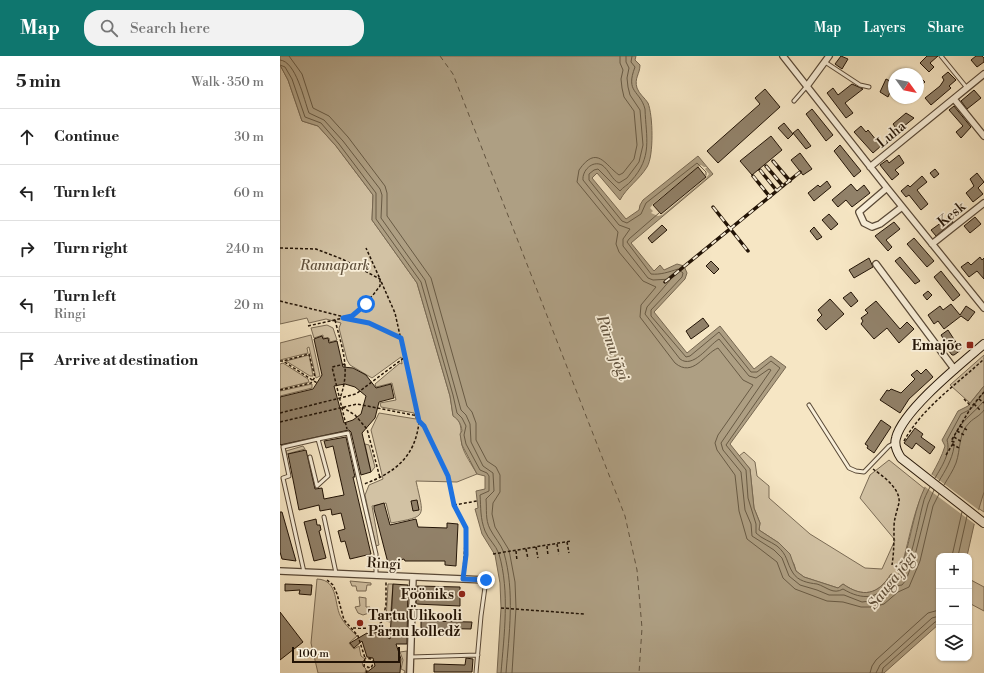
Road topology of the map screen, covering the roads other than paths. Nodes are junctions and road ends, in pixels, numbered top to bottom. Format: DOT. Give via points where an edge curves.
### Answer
graph roads {
  1 [pos="783,56"];
  2 [pos="829,56"];
  3 [pos="941,56"];
  4 [pos="825,62"];
  5 [pos="984,74"];
  6 [pos="807,86"];
  7 [pos="869,87"];
  8 [pos="967,88"];
  9 [pos="954,99"];
  10 [pos="794,101"];
  11 [pos="984,136"];
  12 [pos="870,167"];
  13 [pos="886,188"];
  14 [pos="984,203"];
  15 [pos="902,207"];
  16 [pos="932,244"];
  17 [pos="876,264"];
  18 [pos="984,308"];
  19 [pos="984,344"];
  20 [pos="955,370"];
  21 [pos="809,405"];
  22 [pos="318,439"];
  23 [pos="898,444"];
  24 [pos="310,457"];
  25 [pos="324,517"];
  26 [pos="984,524"];
  27 [pos="280,571"];
  28 [pos="304,572"];
  29 [pos="336,573"];
  30 [pos="376,575"];
  31 [pos="413,577"];
  32 [pos="486,580"];
  33 [pos="478,655"];
  34 [pos="411,657"];
  35 [pos="410,673"];
  36 [pos="476,673"];
  1 -- 6 [label="street"];
  2 -- 4 [label="street"];
  3 -- 8 [label="lane"];
  4 -- 6 [label="street"];
  4 -- 7 [label="lane" via="856,82"];
  5 -- 8 [label="street, Luha"];
  6 -- 10 [label="lane"];
  6 -- 12 [label="street"];
  8 -- 9 [label="street, Luha"];
  9 -- 11 [label="street"];
  9 -- 12 [label="street, Luha"];
  12 -- 13 [label="street"];
  13 -- 15 [label="street"];
  13 -- 15 [label="street" via="858,212 864,223 872,227 880,224"];
  14 -- 16 [label="street, Kesk"];
  15 -- 16 [label="street"];
  16 -- 18 [label="street"];
  17 -- 20 [label="street"];
  19 -- 20 [label="main road"];
  20 -- 23 [label="main road" via="912,413 898,432"];
  21 -- 23 [label="lane" via="849,468 864,472 889,446"];
  22 -- 24 [label="lane" via="328,476 317,486"];
  22 -- 28 [label="lane" via="283,447 289,476 283,478"];
  22 -- 30 [label="lane" via="348,433 376,554"];
  23 -- 26 [label="main road" via="901,458"];
  25 -- 29 [label="lane"];
  27 -- 28 [label="street, Ringi"];
  28 -- 29 [label="street, Ringi"];
  29 -- 30 [label="street, Ringi"];
  30 -- 31 [label="street, Ringi"];
  31 -- 32 [label="street, Ringi"];
  31 -- 34 [label="street"];
  32 -- 33 [label="lane" via="480,616"];
  33 -- 34 [label="lane"];
  33 -- 36 [label="lane"];
  34 -- 35 [label="street"];
}
